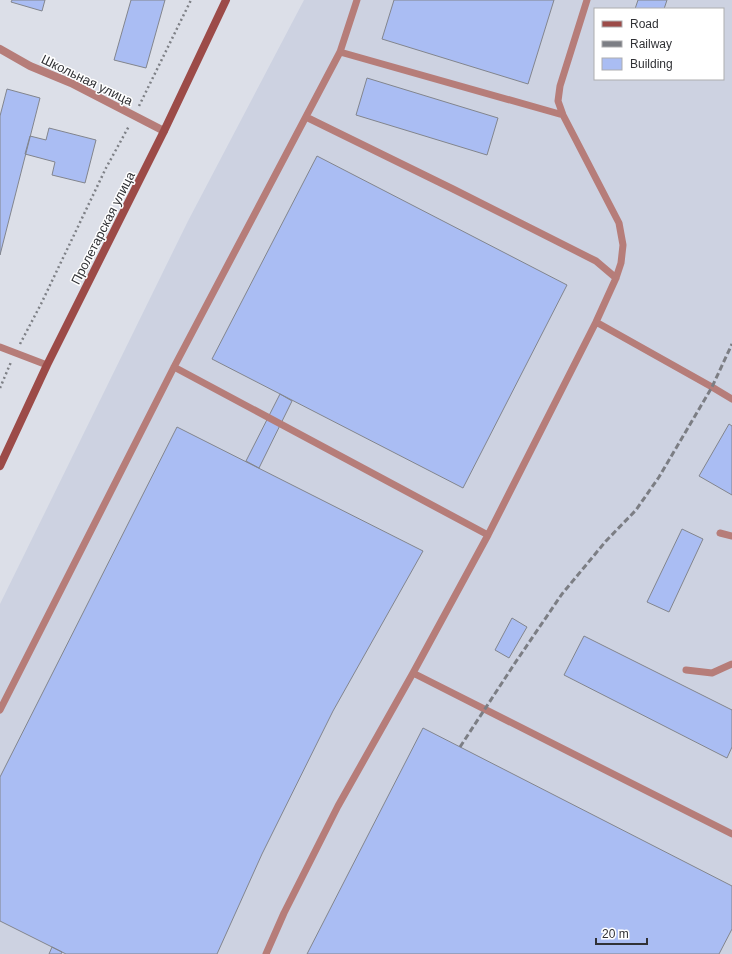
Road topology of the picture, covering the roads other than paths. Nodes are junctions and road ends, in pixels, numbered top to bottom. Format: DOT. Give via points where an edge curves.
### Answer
graph roads {
  1 [pos="226,0"];
  2 [pos="357,0"];
  3 [pos="587,0"];
  4 [pos="0,50"];
  5 [pos="340,52"];
  6 [pos="563,115"];
  7 [pos="306,117"];
  8 [pos="164,131"];
  9 [pos="616,278"];
  10 [pos="596,322"];
  11 [pos="0,347"];
  12 [pos="47,365"];
  13 [pos="174,367"];
  14 [pos="732,399"];
  15 [pos="0,466"];
  16 [pos="720,533"];
  17 [pos="488,535"];
  18 [pos="732,536"];
  19 [pos="732,664"];
  20 [pos="686,670"];
  21 [pos="413,673"];
  22 [pos="0,710"];
  23 [pos="732,834"];
  24 [pos="266,954"];
  1 -- 8 [label="main road, Пролетарская улица"];
  2 -- 5 [label="lane"];
  3 -- 6 [label="lane" via="560,86 558,101"];
  4 -- 8 [label="street, Школьная улица"];
  5 -- 6 [label="lane"];
  5 -- 7 [label="lane"];
  6 -- 9 [label="lane" via="619,223 623,245"];
  7 -- 9 [label="lane" via="596,261"];
  7 -- 13 [label="lane"];
  8 -- 12 [label="main road, Пролетарская улица"];
  9 -- 10 [label="lane"];
  10 -- 14 [label="lane"];
  10 -- 17 [label="lane"];
  11 -- 12 [label="lane"];
  12 -- 15 [label="main road, Пролетарская улица"];
  13 -- 17 [label="lane"];
  13 -- 22 [label="lane"];
  16 -- 18 [label="lane"];
  17 -- 21 [label="lane"];
  19 -- 20 [label="lane" via="712,673"];
  21 -- 23 [label="lane"];
  21 -- 24 [label="lane" via="338,806"];
}
